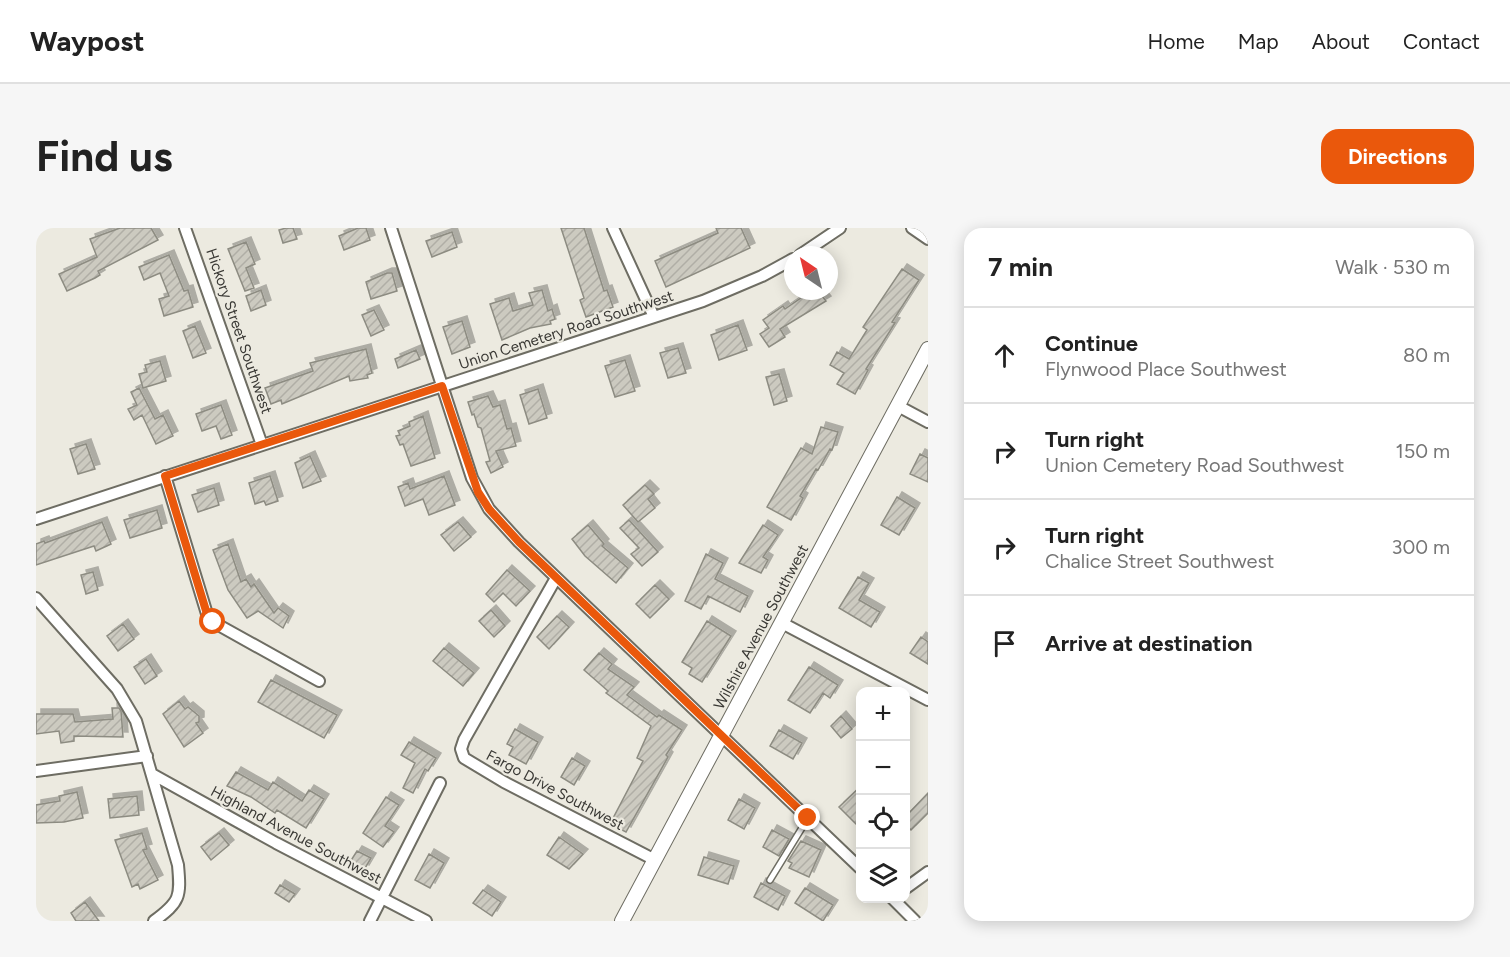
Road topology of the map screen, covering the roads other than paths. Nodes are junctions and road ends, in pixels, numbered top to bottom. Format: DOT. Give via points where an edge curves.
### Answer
graph roads {
  1 [pos="185,228"];
  2 [pos="391,228"];
  3 [pos="613,228"];
  4 [pos="840,228"];
  5 [pos="912,228"];
  6 [pos="928,239"];
  7 [pos="813,246"];
  8 [pos="784,264"];
  9 [pos="654,317"];
  10 [pos="928,349"];
  11 [pos="442,386"];
  12 [pos="898,406"];
  13 [pos="928,422"];
  14 [pos="262,445"];
  15 [pos="165,476"];
  16 [pos="36,519"];
  17 [pos="556,578"];
  18 [pos="36,598"];
  19 [pos="782,623"];
  20 [pos="319,681"];
  21 [pos="928,700"];
  22 [pos="722,735"];
  23 [pos="147,756"];
  24 [pos="36,771"];
  25 [pos="152,774"];
  26 [pos="440,783"];
  27 [pos="808,818"];
  28 [pos="655,860"];
  29 [pos="856,863"];
  30 [pos="928,872"];
  31 [pos="770,880"];
  32 [pos="910,885"];
  33 [pos="382,897"];
  34 [pos="897,903"];
  35 [pos="154,921"];
  36 [pos="370,921"];
  37 [pos="426,921"];
  38 [pos="622,921"];
  39 [pos="915,921"];
  1 -- 14 [label="street, Hickory Street Southwest"];
  2 -- 11 [label="street"];
  3 -- 9 [label="street"];
  4 -- 7 [label="street"];
  5 -- 6 [label="street"];
  8 -- 9 [label="street, Union Cemetery Road Southwest" via="704,301"];
  9 -- 11 [label="street, Union Cemetery Road Southwest"];
  10 -- 12 [label="street, Wilshire Avenue Southwest"];
  11 -- 14 [label="street, Union Cemetery Road Southwest"];
  11 -- 17 [label="street" via="478,492 489,509"];
  12 -- 13 [label="street"];
  12 -- 19 [label="street, Wilshire Avenue Southwest"];
  14 -- 15 [label="street, Union Cemetery Road Southwest"];
  15 -- 16 [label="street, Union Cemetery Road Southwest"];
  15 -- 20 [label="street" via="207,614 213,622"];
  17 -- 22 [label="street"];
  17 -- 28 [label="street, Fargo Drive Southwest" via="464,740 464,758"];
  18 -- 23 [label="street" via="117,688 136,721"];
  19 -- 21 [label="street"];
  19 -- 22 [label="street, Wilshire Avenue Southwest"];
  22 -- 27 [label="street"];
  22 -- 28 [label="street, Wilshire Avenue Southwest"];
  23 -- 24 [label="street"];
  23 -- 25 [label="street"];
  25 -- 33 [label="street, Highland Avenue Southwest"];
  25 -- 35 [label="street" via="178,865 180,890 172,908"];
  26 -- 33 [label="street"];
  27 -- 29 [label="street"];
  27 -- 31 [label="lane"];
  28 -- 38 [label="street, Wilshire Avenue Southwest"];
  30 -- 32 [label="street"];
  33 -- 36 [label="street"];
  33 -- 37 [label="street, Highland Avenue Southwest"];
  34 -- 39 [label="street"];
}
